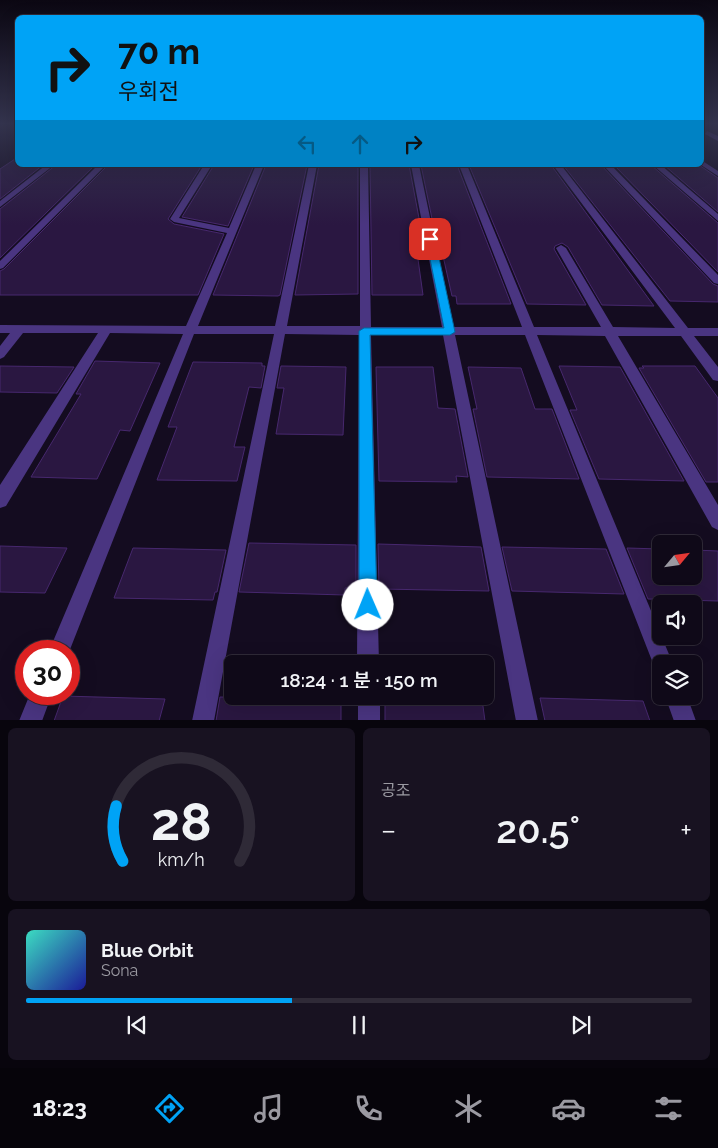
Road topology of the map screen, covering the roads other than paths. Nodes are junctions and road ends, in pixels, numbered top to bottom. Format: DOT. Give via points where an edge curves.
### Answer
graph roads {
  1 [pos="704,164"];
  2 [pos="48,167"];
  3 [pos="100,167"];
  4 [pos="207,167"];
  5 [pos="259,167"];
  6 [pos="313,167"];
  7 [pos="364,167"];
  8 [pos="415,167"];
  9 [pos="464,167"];
  10 [pos="559,167"];
  11 [pos="609,167"];
  12 [pos="659,167"];
  13 [pos="718,174"];
  14 [pos="0,205"];
  15 [pos="718,218"];
  16 [pos="232,232"];
  17 [pos="561,248"];
  18 [pos="0,266"];
  19 [pos="718,281"];
  20 [pos="0,329"];
  21 [pos="20,329"];
  22 [pos="106,330"];
  23 [pos="190,330"];
  24 [pos="279,331"];
  25 [pos="364,331"];
  26 [pos="450,332"];
  27 [pos="530,332"];
  28 [pos="608,332"];
  29 [pos="684,332"];
  30 [pos="718,332"];
  31 [pos="0,354"];
  32 [pos="718,376"];
  33 [pos="0,500"];
  34 [pos="718,521"];
  35 [pos="63,640"];
  36 [pos="368,655"];
  37 [pos="658,655"];
  38 [pos="36,705"];
  39 [pos="369,705"];
  40 [pos="679,705"];
  41 [pos="30,720"];
  42 [pos="203,720"];
  43 [pos="369,720"];
  44 [pos="527,720"];
  45 [pos="685,720"];
  1 -- 13 [label="street"];
  2 -- 14 [label="street"];
  3 -- 18 [label="street"];
  4 -- 16 [label="street" via="174,219"];
  5 -- 16 [label="street"];
  6 -- 24 [label="street"];
  7 -- 25 [label="street"];
  8 -- 26 [label="street"];
  9 -- 27 [label="street"];
  10 -- 29 [label="street"];
  11 -- 19 [label="street"];
  12 -- 15 [label="street"];
  16 -- 23 [label="street"];
  17 -- 28 [label="street"];
  20 -- 21 [label="street"];
  21 -- 22 [label="street"];
  21 -- 31 [label="street"];
  22 -- 23 [label="street"];
  22 -- 33 [label="street"];
  23 -- 24 [label="street"];
  23 -- 35 [label="street"];
  24 -- 25 [label="street"];
  24 -- 42 [label="street"];
  25 -- 26 [label="street"];
  25 -- 36 [label="street"];
  26 -- 27 [label="street"];
  26 -- 44 [label="street"];
  27 -- 28 [label="street"];
  27 -- 37 [label="street"];
  28 -- 29 [label="street"];
  28 -- 34 [label="street"];
  29 -- 30 [label="street"];
  29 -- 32 [label="street"];
  38 -- 41 [label="street"];
  39 -- 43 [label="street"];
  40 -- 45 [label="street"];
}
